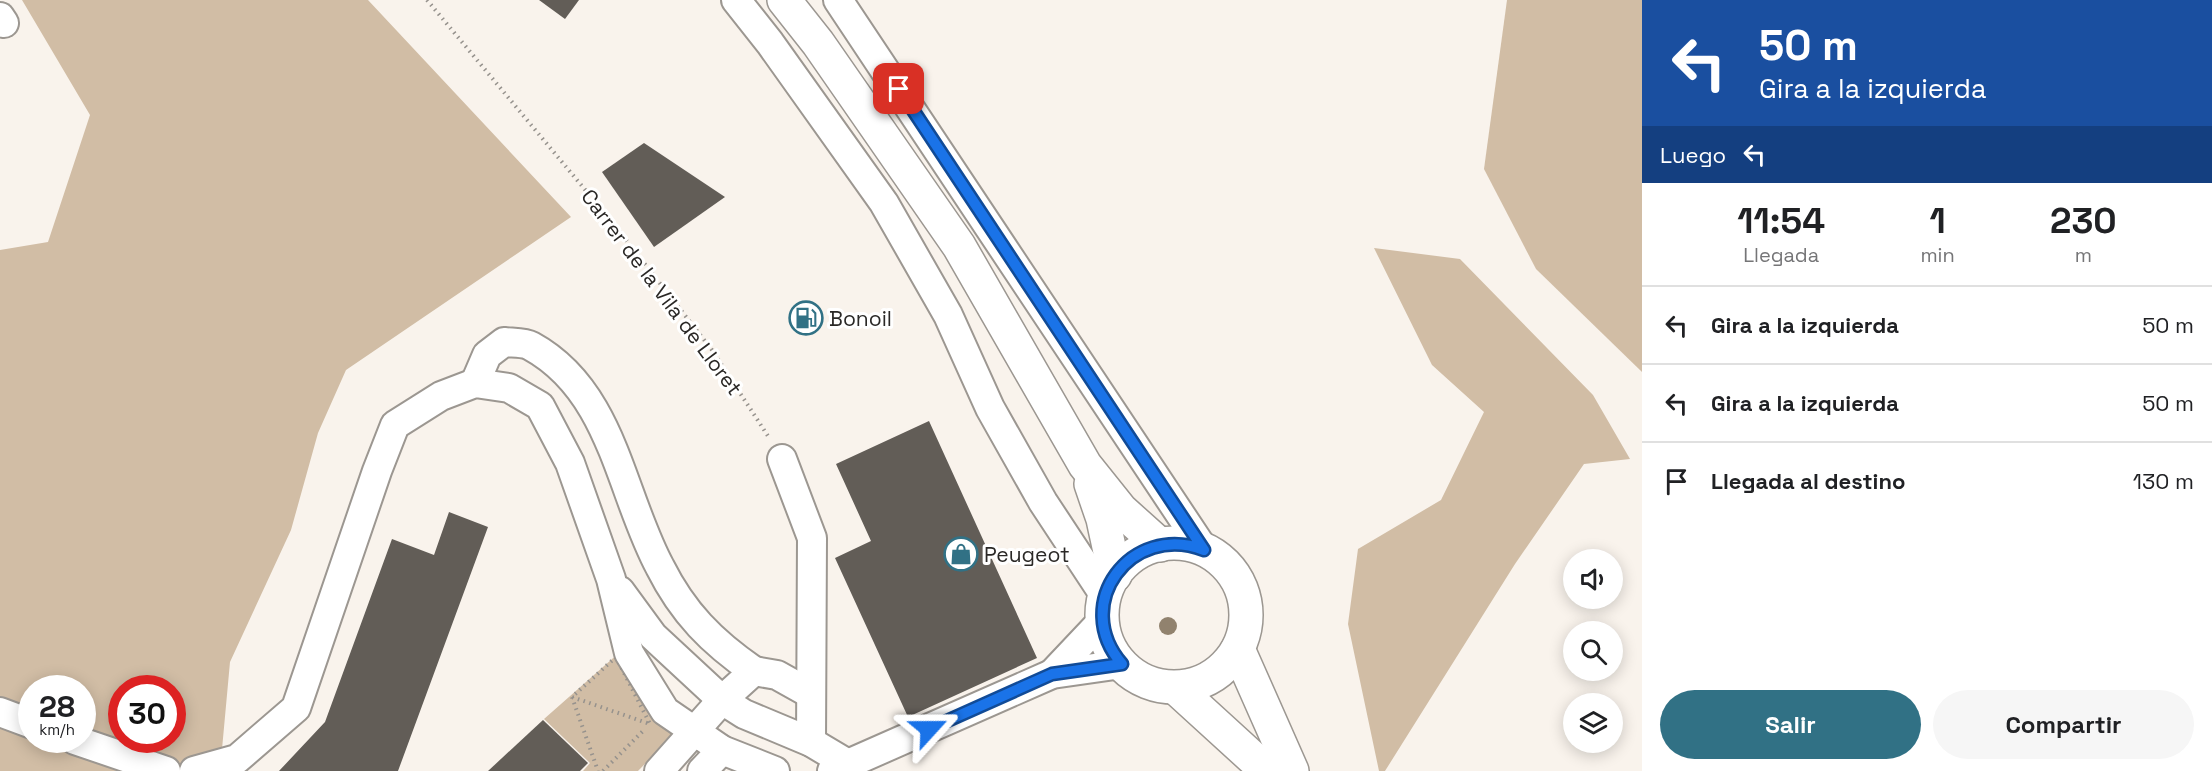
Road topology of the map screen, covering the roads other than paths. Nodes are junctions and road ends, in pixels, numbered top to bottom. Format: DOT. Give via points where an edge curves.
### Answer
graph roads {
  1 [pos="736,0"];
  2 [pos="784,0"];
  3 [pos="838,0"];
  4 [pos="475,383"];
  5 [pos="782,459"];
  6 [pos="1085,465"];
  7 [pos="1160,545"];
  8 [pos="1204,550"];
  9 [pos="610,579"];
  10 [pos="1108,597"];
  11 [pos="1238,649"];
  12 [pos="1122,664"];
  13 [pos="754,671"];
  14 [pos="1052,674"];
  15 [pos="1176,688"];
  16 [pos="811,694"];
  17 [pos="722,700"];
  18 [pos="0,712"];
  19 [pos="18,719"];
  20 [pos="695,733"];
  21 [pos="812,742"];
  22 [pos="96,747"];
  23 [pos="722,750"];
  24 [pos="840,768"];
  25 [pos="166,771"];
  26 [pos="194,771"];
  27 [pos="658,771"];
  28 [pos="702,771"];
  29 [pos="776,771"];
  30 [pos="1267,771"];
  31 [pos="1292,771"];
  1 -- 10 [label="street" via="884,204 948,315 990,408"];
  2 -- 6 [label="main road" via="959,246"];
  3 -- 8 [label="street"];
  4 -- 9 [label="street" via="509,388 540,406 570,463"];
  4 -- 13 [label="street" via="487,355 504,342 530,345 565,372 601,420 659,567 688,613 721,648"];
  4 -- 26 [label="street" via="441,396 395,425 296,708 237,759"];
  5 -- 16 [label="street" via="812,538"];
  6 -- 7 [label="main road" via="1121,510"];
  6 -- 10 [label="main road" via="1103,519"];
  7 -- 8 [label="main road" via="1183,544"];
  7 -- 10 [label="main road" via="1135,555"];
  8 -- 11 [label="main road" via="1227,567 1242,592 1246,621"];
  9 -- 17 [label="street" via="653,636"];
  9 -- 20 [label="street" via="629,653 665,711"];
  10 -- 12 [label="main road" via="1108,644"];
  10 -- 14 [label="street"];
  11 -- 15 [label="main road" via="1223,669 1209,679"];
  11 -- 31 [label="main road"];
  12 -- 14 [label="street"];
  12 -- 15 [label="main road" via="1150,683"];
  13 -- 16 [label="street" via="777,675"];
  13 -- 17 [label="street"];
  14 -- 24 [label="street"];
  15 -- 30 [label="main road"];
  16 -- 21 [label="street"];
  17 -- 20 [label="street"];
  17 -- 21 [label="street" via="744,714"];
  18 -- 19 [label="street"];
  20 -- 23 [label="street"];
  20 -- 27 [label="street"];
  21 -- 24 [label="street"];
  21 -- 29 [label="street"];
  22 -- 25 [label="street"];
  23 -- 28 [label="street"];
  23 -- 29 [label="street"];
}
